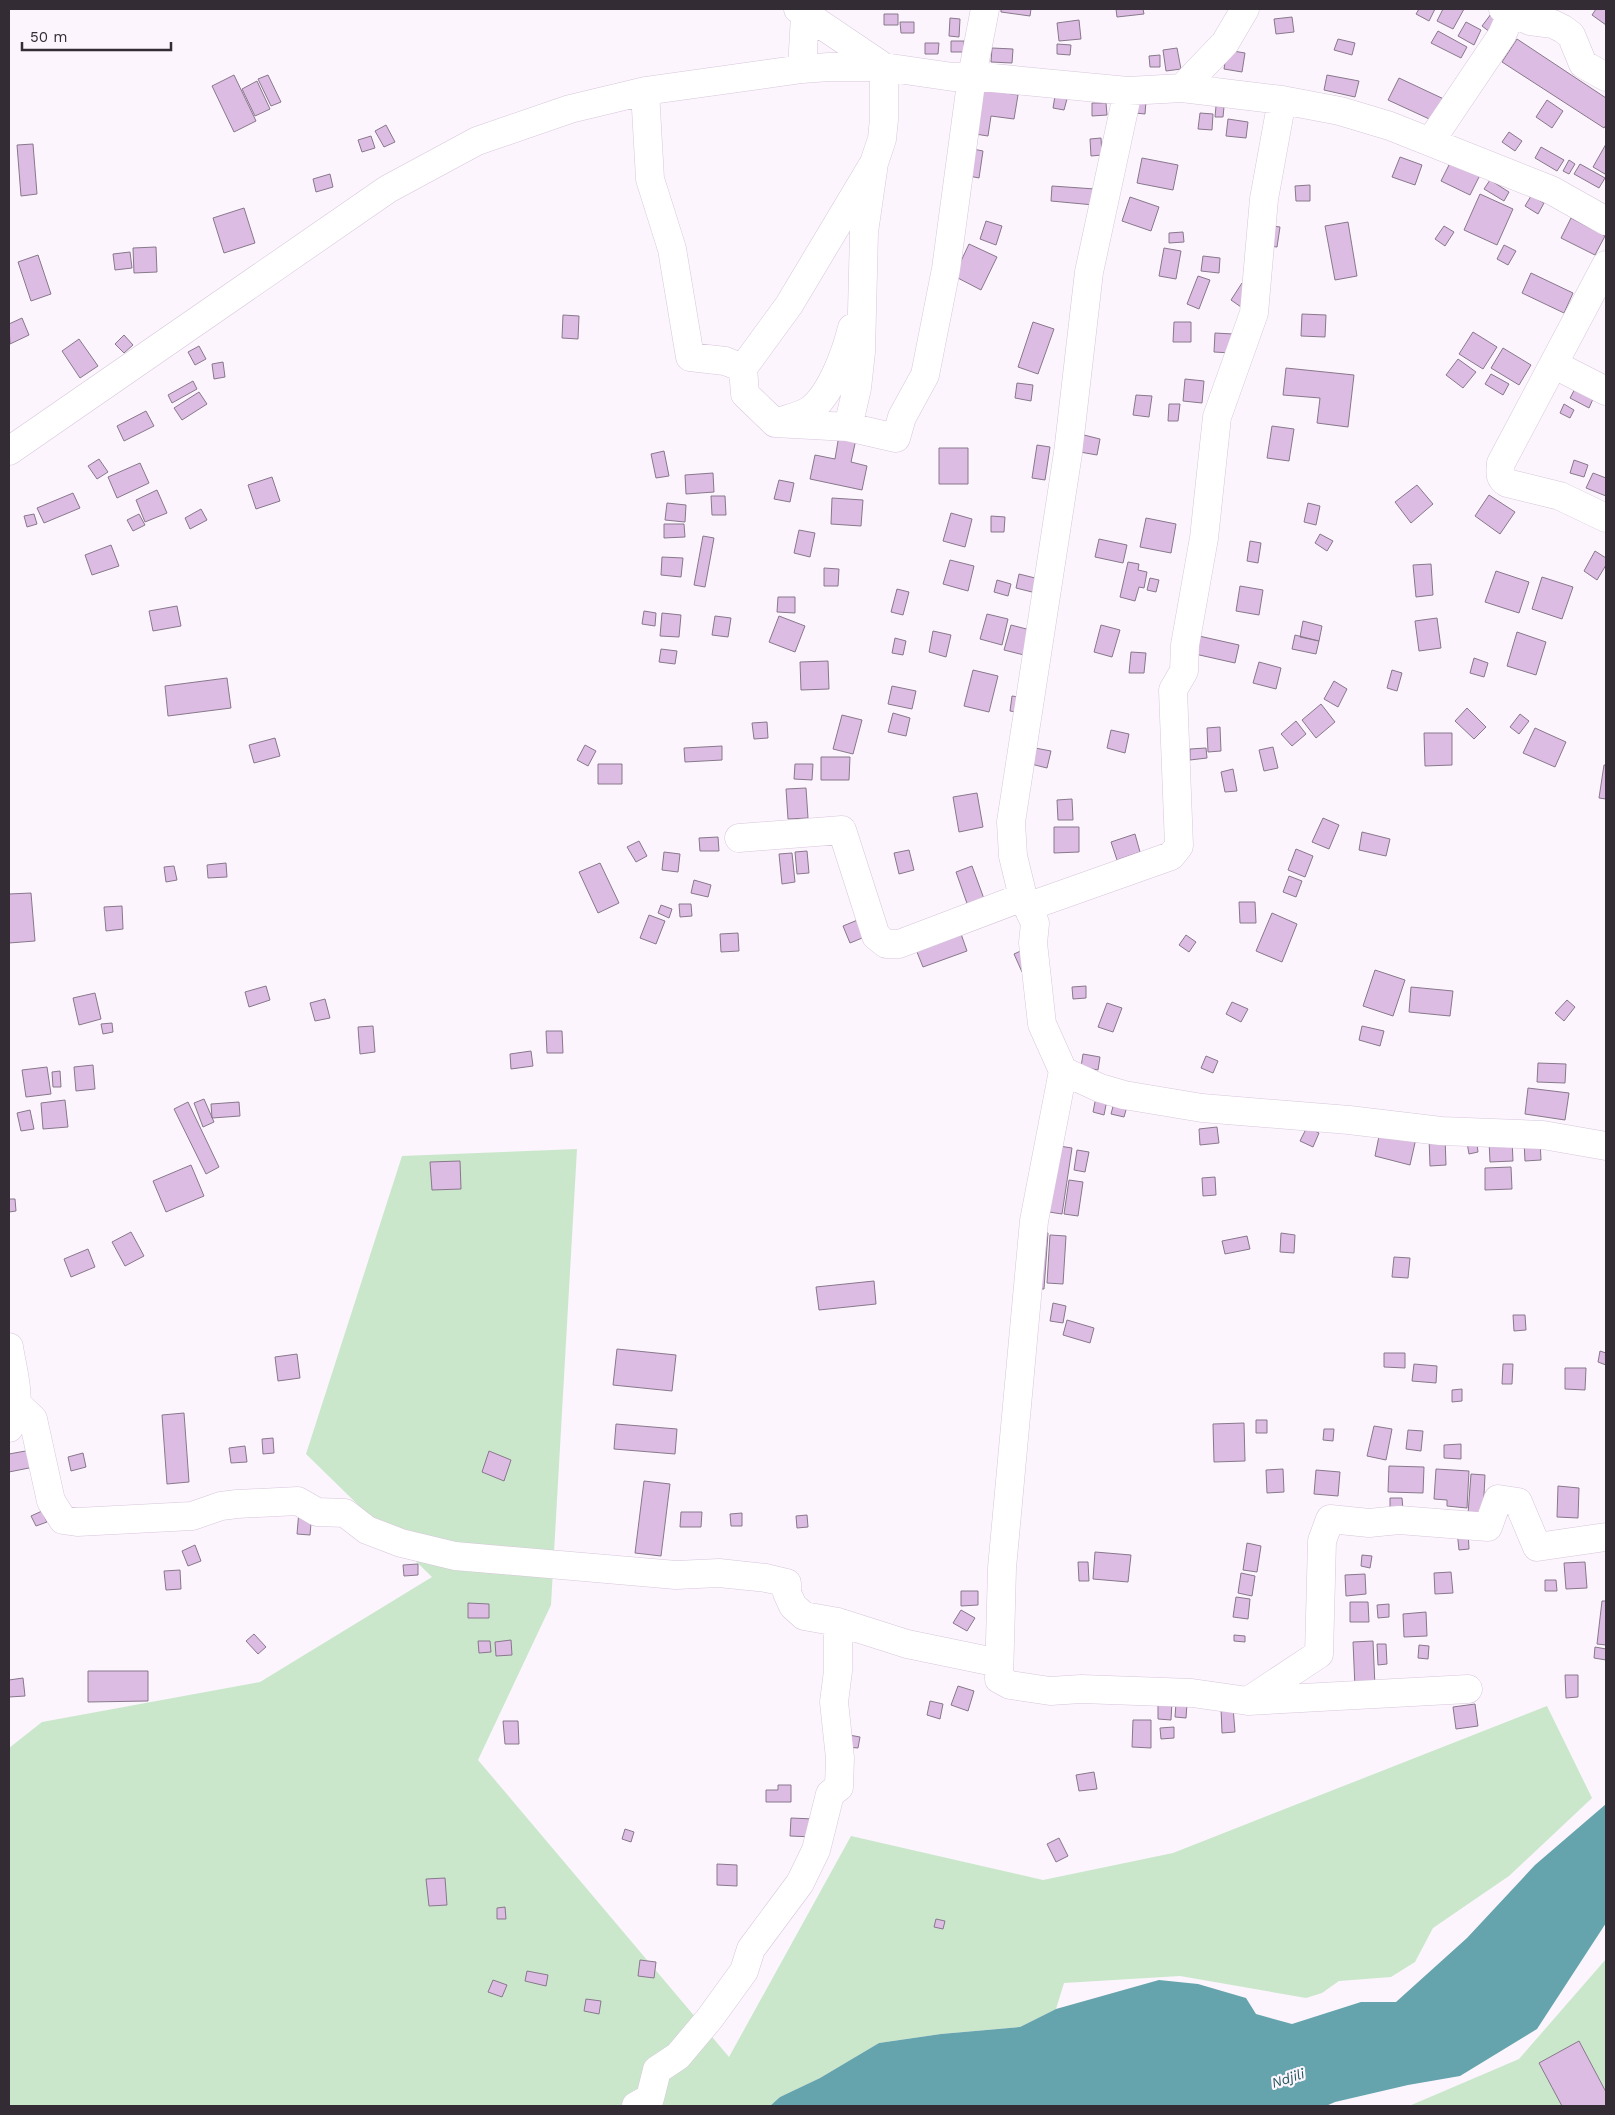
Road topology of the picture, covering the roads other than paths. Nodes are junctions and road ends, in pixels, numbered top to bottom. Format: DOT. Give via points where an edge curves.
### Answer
graph roads {
  1 [pos="985,9"];
  2 [pos="1245,9"];
  3 [pos="1509,10"];
  4 [pos="802,12"];
  5 [pos="884,67"];
  6 [pos="802,69"];
  7 [pos="972,76"];
  8 [pos="1606,78"];
  9 [pos="1182,88"];
  10 [pos="645,91"];
  11 [pos="1128,91"];
  12 [pos="1282,100"];
  13 [pos="1430,142"];
  14 [pos="874,163"];
  15 [pos="1606,221"];
  16 [pos="1606,265"];
  17 [pos="863,282"];
  18 [pos="1555,365"];
  19 [pos="743,368"];
  20 [pos="1606,392"];
  21 [pos="775,423"];
  22 [pos="848,427"];
  23 [pos="10,444"];
  24 [pos="1606,518"];
  25 [pos="739,838"];
  26 [pos="1025,902"];
  27 [pos="1063,1071"];
  28 [pos="1606,1146"];
  29 [pos="9,1347"];
  30 [pos="13,1417"];
  31 [pos="1606,1537"];
  32 [pos="838,1622"];
  33 [pos="1319,1654"];
  34 [pos="999,1664"];
  35 [pos="1468,1689"];
  36 [pos="1309,1698"];
  37 [pos="1248,1701"];
  38 [pos="636,2106"];
  1 -- 7 [label="street"];
  2 -- 9 [label="street" via="1225,43"];
  3 -- 8 [label="street" via="1530,21 1553,24 1563,29 1571,36 1582,64"];
  3 -- 13 [label="street" via="1502,35"];
  4 -- 5 [label="street"];
  4 -- 6 [label="street"];
  5 -- 6 [label="street"];
  5 -- 7 [label="street" via="953,77"];
  5 -- 14 [label="street" via="882,139"];
  6 -- 10 [label="street"];
  7 -- 11 [label="street"];
  7 -- 22 [label="street" via="946,269 925,375 902,417 896,438"];
  9 -- 11 [label="street"];
  9 -- 12 [label="street"];
  10 -- 19 [label="street" via="650,179 672,249 690,357 725,361"];
  10 -- 23 [label="street" via="570,109 477,141 388,189"];
  11 -- 26 [label="street" via="1089,272 1068,453 1014,795 1011,822 1013,856"];
  12 -- 13 [label="street" via="1364,117"];
  12 -- 26 [label="street" via="1264,200 1254,313 1217,417 1204,538 1184,644 1184,671 1173,690 1179,846 1171,856"];
  13 -- 15 [label="street" via="1550,190"];
  14 -- 17 [label="street" via="864,232"];
  14 -- 19 [label="street" via="789,305"];
  16 -- 18 [label="street"];
  17 -- 21 [label="street" via="848,345 830,387 810,410"];
  17 -- 22 [label="street" via="857,388"];
  18 -- 20 [label="street"];
  18 -- 24 [label="street" via="1501,463 1502,480 1560,496"];
  19 -- 21 [label="street" via="745,394"];
  21 -- 22 [label="street"];
  25 -- 26 [label="street" via="842,830 876,936 886,944 899,944"];
  26 -- 27 [label="street" via="1035,922 1042,1024"];
  27 -- 28 [label="street" via="1124,1095 1202,1108 1441,1131 1543,1135"];
  27 -- 34 [label="street" via="1034,1221 1002,1568"];
  29 -- 30 [label="street"];
  30 -- 32 [label="street" via="34,1420 51,1501 62,1520 192,1516 237,1504 298,1501 317,1512 345,1513 367,1530 401,1543 454,1556 676,1575 719,1573 766,1578 786,1583 793,1606 804,1616"];
  31 -- 33 [label="street" via="1537,1547 1518,1502 1498,1499 1488,1527 1330,1519 1322,1541"];
  32 -- 34 [label="street" via="908,1644"];
  32 -- 38 [label="street" via="834,1702 839,1787 830,1794 816,1850 800,1884 750,1949 744,1971 678,2056 657,2070 650,2098"];
  33 -- 36 [label="street"];
  33 -- 37 [label="street"];
  34 -- 37 [label="street" via="999,1679 1010,1685 1050,1691 1192,1693"];
  35 -- 36 [label="street"];
  36 -- 37 [label="street"];
}
